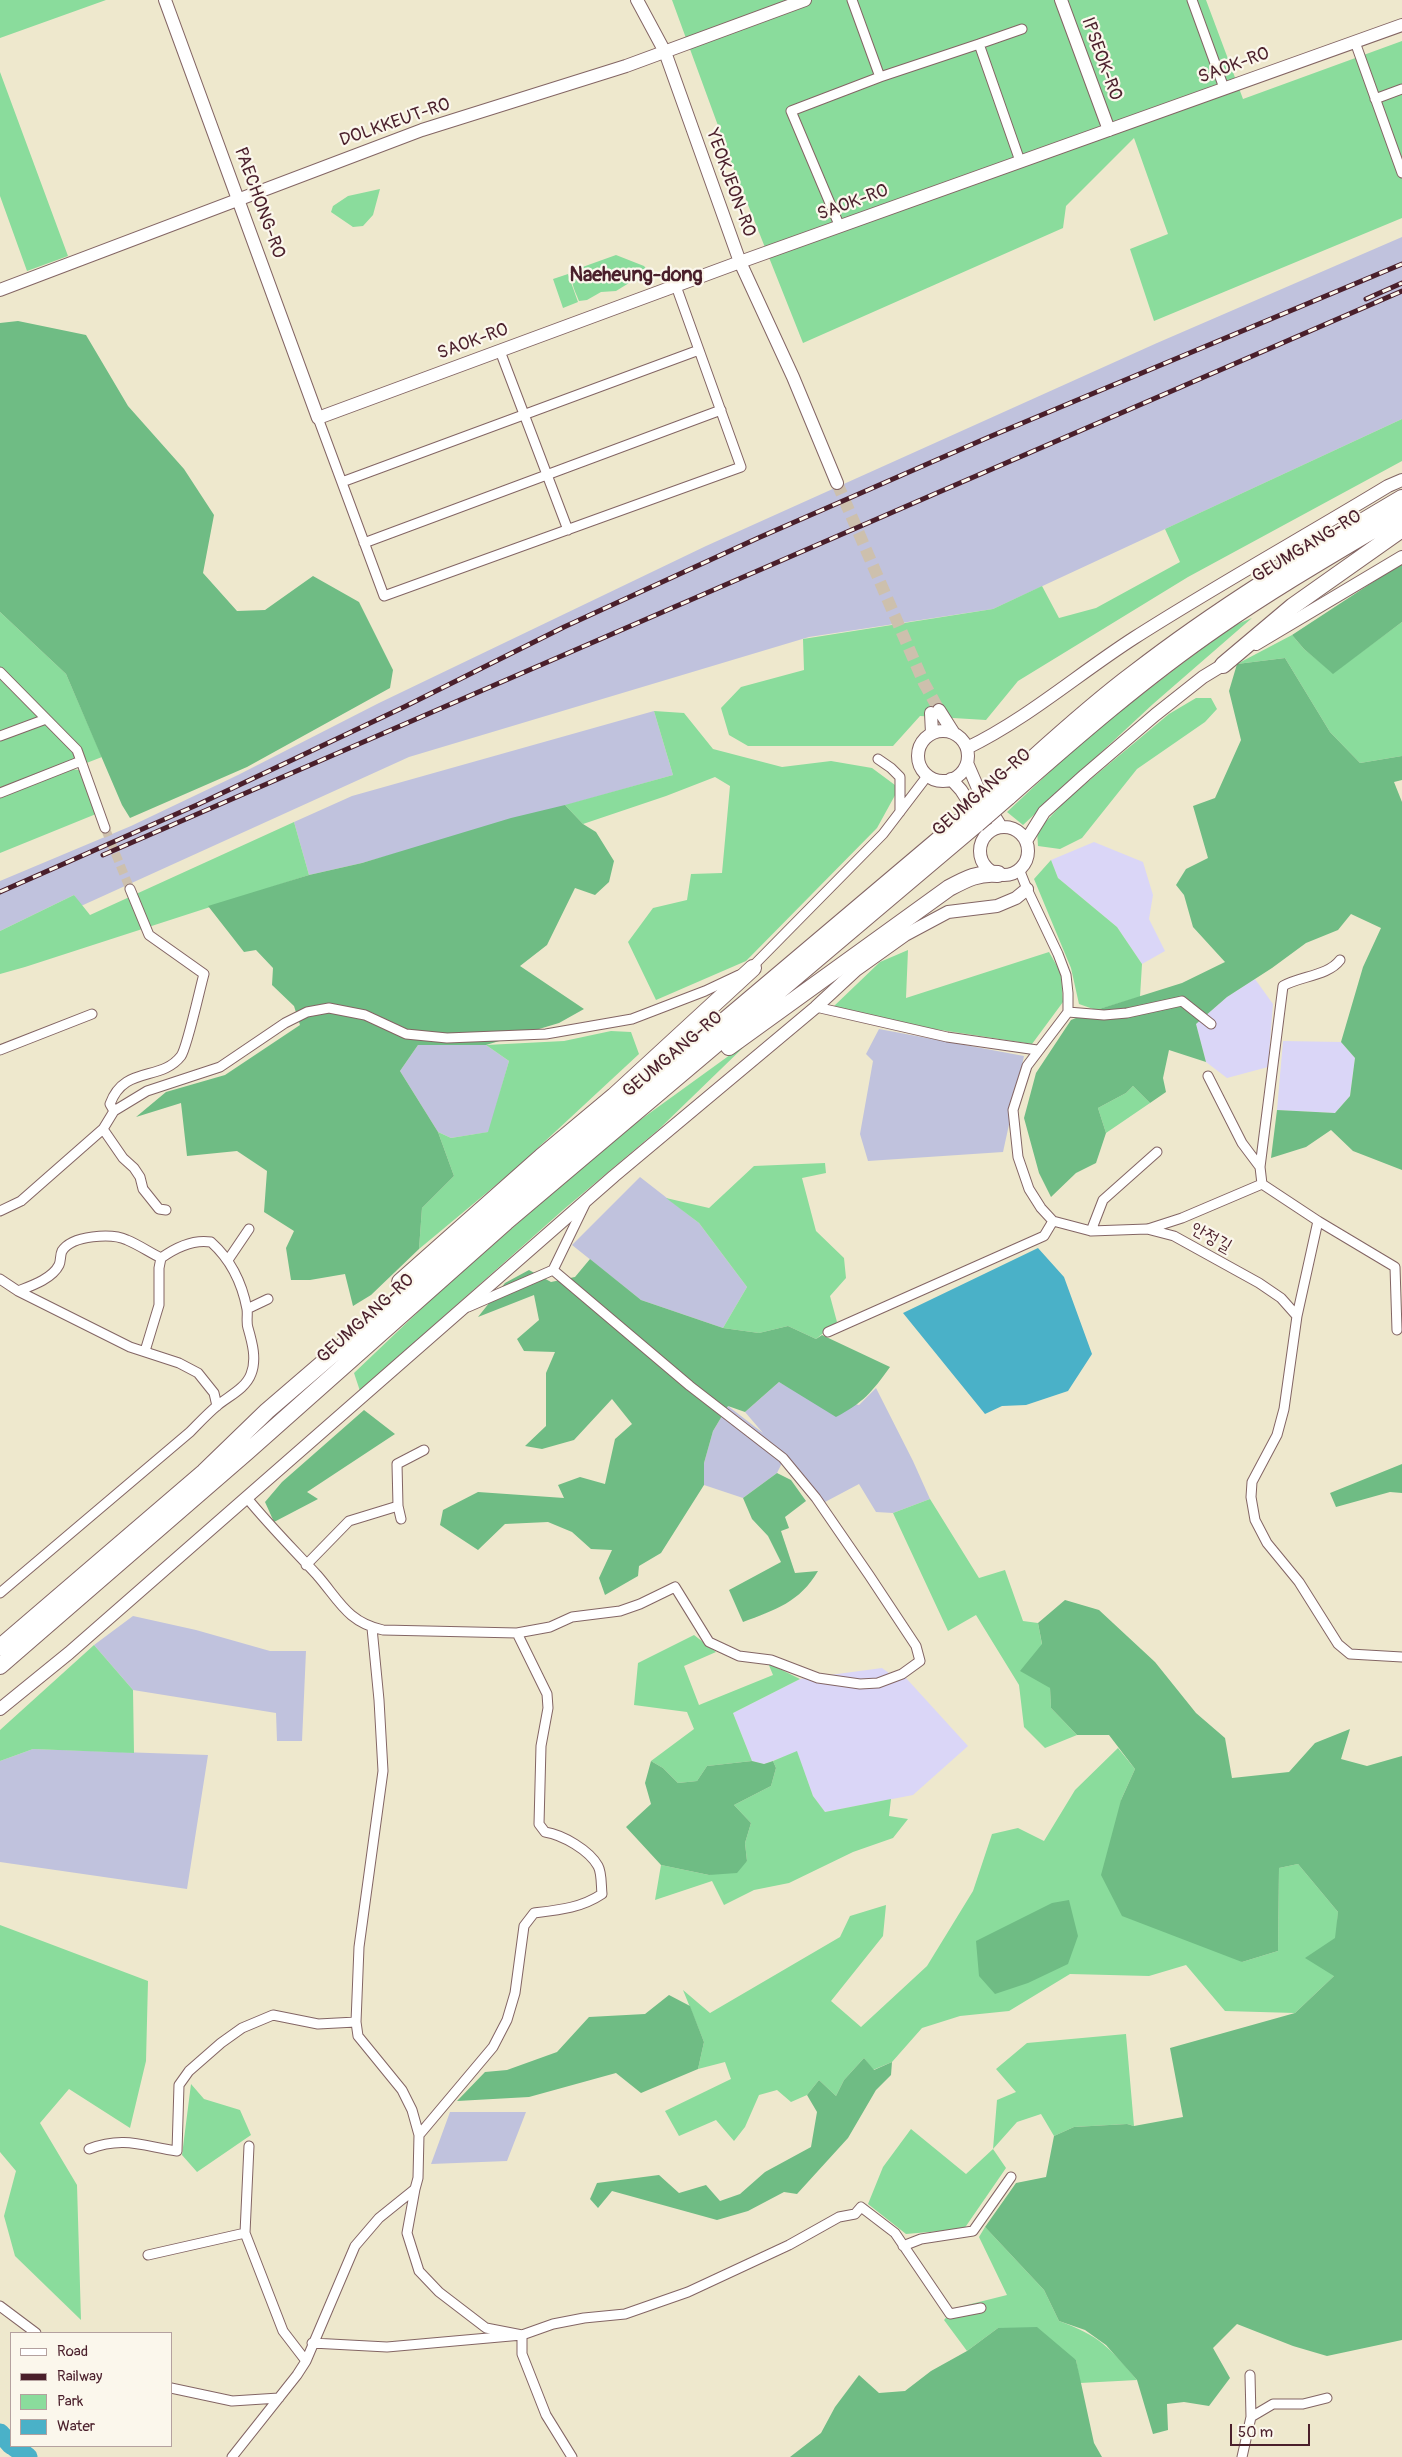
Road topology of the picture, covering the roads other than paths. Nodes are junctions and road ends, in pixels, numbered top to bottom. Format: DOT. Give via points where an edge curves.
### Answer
graph roads {
  1 [pos="165,0"];
  2 [pos="637,0"];
  3 [pos="805,0"];
  4 [pos="852,0"];
  5 [pos="1061,0"];
  6 [pos="1192,0"];
  7 [pos="1402,25"];
  8 [pos="1022,29"];
  9 [pos="1354,42"];
  10 [pos="979,44"];
  11 [pos="665,52"];
  12 [pos="880,77"];
  13 [pos="1224,88"];
  14 [pos="1402,89"];
  15 [pos="1374,99"];
  16 [pos="1108,130"];
  17 [pos="1020,162"];
  18 [pos="1402,173"];
  19 [pos="239,199"];
  20 [pos="840,227"];
  21 [pos="740,262"];
  22 [pos="676,286"];
  23 [pos="0,290"];
  24 [pos="500,350"];
  25 [pos="699,350"];
  26 [pos="721,410"];
  27 [pos="525,414"];
  28 [pos="318,418"];
  29 [pos="548,474"];
  30 [pos="1402,480"];
  31 [pos="342,482"];
  32 [pos="837,483"];
  33 [pos="1402,498"];
  34 [pos="1402,514"];
  35 [pos="1402,529"];
  36 [pos="568,530"];
  37 [pos="364,543"];
  38 [pos="1402,557"];
  39 [pos="1223,664"];
  40 [pos="0,672"];
  41 [pos="46,719"];
  42 [pos="953,732"];
  43 [pos="932,734"];
  44 [pos="0,736"];
  45 [pos="967,748"];
  46 [pos="878,759"];
  47 [pos="81,761"];
  48 [pos="967,763"];
  49 [pos="928,775"];
  50 [pos="951,779"];
  51 [pos="1005,792"];
  52 [pos="0,793"];
  53 [pos="900,812"];
  54 [pos="978,824"];
  55 [pos="1001,827"];
  56 [pos="105,828"];
  57 [pos="1026,841"];
  58 [pos="1020,869"];
  59 [pos="998,874"];
  60 [pos="130,889"];
  61 [pos="1027,889"];
  62 [pos="1340,960"];
  63 [pos="753,968"];
  64 [pos="816,1007"];
  65 [pos="1068,1012"];
  66 [pos="92,1014"];
  67 [pos="1211,1024"];
  68 [pos="0,1050"];
  69 [pos="1037,1050"];
  70 [pos="1208,1076"];
  71 [pos="114,1111"];
  72 [pos="628,1120"];
  73 [pos="103,1129"];
  74 [pos="1157,1152"];
  75 [pos="1260,1167"];
  76 [pos="1262,1184"];
  77 [pos="587,1200"];
  78 [pos="166,1210"];
  79 [pos="0,1211"];
  80 [pos="1053,1221"];
  81 [pos="1318,1221"];
  82 [pos="249,1228"];
  83 [pos="1148,1229"];
  84 [pos="1091,1231"];
  85 [pos="161,1258"];
  86 [pos="228,1260"];
  87 [pos="553,1270"];
  88 [pos="0,1279"];
  89 [pos="18,1291"];
  90 [pos="268,1299"];
  91 [pos="247,1309"];
  92 [pos="459,1312"];
  93 [pos="1297,1316"];
  94 [pos="1397,1330"];
  95 [pos="828,1332"];
  96 [pos="145,1351"];
  97 [pos="217,1406"];
  98 [pos="267,1411"];
  99 [pos="424,1450"];
  100 [pos="247,1498"];
  101 [pos="398,1506"];
  102 [pos="401,1519"];
  103 [pos="306,1565"];
  104 [pos="0,1594"];
  105 [pos="372,1628"];
  106 [pos="518,1633"];
  107 [pos="0,1648"];
  108 [pos="1402,1657"];
  109 [pos="0,1666"];
  110 [pos="0,1709"];
  111 [pos="356,2022"];
  112 [pos="419,2134"];
  113 [pos="249,2146"];
  114 [pos="89,2149"];
  115 [pos="1011,2177"];
  116 [pos="415,2188"];
  117 [pos="245,2233"];
  118 [pos="904,2246"];
  119 [pos="148,2255"];
  120 [pos="0,2306"];
  121 [pos="981,2308"];
  122 [pos="35,2332"];
  123 [pos="522,2335"];
  124 [pos="312,2344"];
  125 [pos="306,2361"];
  126 [pos="1250,2374"];
  127 [pos="172,2388"];
  128 [pos="279,2398"];
  129 [pos="1327,2398"];
  130 [pos="1251,2417"];
  131 [pos="232,2457"];
  132 [pos="572,2457"];
  133 [pos="1242,2457"];
  1 -- 19 [label="street, PAECHONG-RO"];
  2 -- 11 [label="street, YEOKJEON-RO"];
  3 -- 11 [label="street, DOLKKEUT-RO"];
  4 -- 12 [label="street"];
  5 -- 16 [label="street, IPSEOK-RO"];
  6 -- 13 [label="street"];
  7 -- 9 [label="street, SAOK-RO"];
  8 -- 10 [label="street"];
  9 -- 13 [label="street, SAOK-RO"];
  9 -- 15 [label="street"];
  10 -- 12 [label="street"];
  10 -- 17 [label="street"];
  11 -- 19 [label="street, DOLKKEUT-RO" via="422,130"];
  11 -- 21 [label="street, YEOKJEON-RO"];
  12 -- 20 [label="street" via="791,111"];
  13 -- 16 [label="street, SAOK-RO"];
  14 -- 15 [label="street"];
  15 -- 18 [label="street"];
  16 -- 17 [label="street, SAOK-RO"];
  17 -- 20 [label="street, SAOK-RO"];
  19 -- 23 [label="street, DOLKKEUT-RO"];
  19 -- 28 [label="street, PAECHONG-RO"];
  20 -- 21 [label="street, SAOK-RO"];
  21 -- 22 [label="street, SAOK-RO"];
  21 -- 32 [label="street, YEOKJEON-RO"];
  22 -- 24 [label="street, SAOK-RO"];
  22 -- 25 [label="street"];
  24 -- 27 [label="street"];
  24 -- 28 [label="street, SAOK-RO"];
  25 -- 26 [label="street"];
  25 -- 27 [label="street"];
  26 -- 29 [label="street"];
  26 -- 36 [label="street" via="742,467"];
  27 -- 29 [label="street"];
  27 -- 31 [label="street"];
  28 -- 31 [label="street"];
  29 -- 36 [label="street"];
  29 -- 37 [label="street"];
  30 -- 45 [label="street" via="1223,583 1040,704"];
  31 -- 37 [label="street"];
  33 -- 51 [label="highway, GEUMGANG-RO" via="1199,624 1131,675"];
  34 -- 51 [label="highway, GEUMGANG-RO" via="1216,628"];
  35 -- 39 [label="highway" via="1293,606"];
  36 -- 37 [label="street" via="384,596"];
  38 -- 39 [label="street"];
  39 -- 57 [label="street" via="1155,715 1086,774 1044,812"];
  40 -- 41 [label="street"];
  41 -- 44 [label="street"];
  41 -- 47 [label="street" via="77,750"];
  42 -- 43 [label="street"];
  42 -- 43 [label="street" via="935,712"];
  42 -- 45 [label="street"];
  43 -- 49 [label="street" via="921,745 919,753 919,761"];
  45 -- 48 [label="street"];
  46 -- 53 [label="street" via="900,776"];
  47 -- 52 [label="street"];
  47 -- 56 [label="street"];
  48 -- 50 [label="street" via="958,776"];
  48 -- 55 [label="street" via="980,793"];
  49 -- 50 [label="street" via="934,780"];
  49 -- 53 [label="street"];
  50 -- 54 [label="street" via="961,790"];
  51 -- 54 [label="highway, GEUMGANG-RO, bridge"];
  53 -- 63 [label="street" via="883,834"];
  54 -- 55 [label="street"];
  54 -- 59 [label="street" via="981,857"];
  54 -- 72 [label="highway, GEUMGANG-RO"];
  54 -- 98 [label="highway, GEUMGANG-RO" via="545,1172"];
  55 -- 57 [label="street" via="1016,830"];
  57 -- 58 [label="street" via="1027,856"];
  58 -- 59 [label="street"];
  58 -- 61 [label="street"];
  59 -- 72 [label="highway" via="970,877 949,888"];
  60 -- 71 [label="street" via="149,935 204,974 182,1055 162,1069 126,1082 112,1098 110,1104"];
  61 -- 64 [label="street" via="997,906 948,912 905,935 856,970"];
  61 -- 65 [label="street" via="1066,974"];
  62 -- 75 [label="street" via="1334,968 1295,979 1283,986"];
  63 -- 71 [label="street" via="705,991 632,1019 546,1034 447,1038 406,1034 365,1015 329,1008 307,1012 220,1067 147,1091"];
  63 -- 98 [label="highway" via="614,1096 302,1369"];
  64 -- 69 [label="street" via="947,1037"];
  64 -- 77 [label="street"];
  65 -- 67 [label="street" via="1127,1013 1182,1001"];
  65 -- 69 [label="street"];
  66 -- 68 [label="street"];
  69 -- 80 [label="street" via="1027,1066 1013,1110 1018,1157 1028,1189"];
  70 -- 75 [label="street" via="1242,1143"];
  71 -- 73 [label="street"];
  72 -- 109 [label="highway, GEUMGANG-RO" via="446,1274"];
  73 -- 78 [label="street" via="134,1168 143,1189 160,1209"];
  73 -- 79 [label="street" via="21,1200"];
  74 -- 84 [label="street" via="1103,1200"];
  75 -- 76 [label="street"];
  76 -- 81 [label="street"];
  76 -- 83 [label="street"];
  77 -- 87 [label="street"];
  77 -- 92 [label="street"];
  80 -- 84 [label="street, 안정길"];
  80 -- 95 [label="street" via="1044,1236"];
  81 -- 93 [label="street"];
  81 -- 94 [label="street" via="1395,1268"];
  82 -- 86 [label="street"];
  83 -- 84 [label="street, 안정길"];
  83 -- 93 [label="street, 안정길" via="1174,1236 1259,1283 1282,1298"];
  85 -- 86 [label="street" via="172,1250 203,1241 211,1242"];
  85 -- 89 [label="street" via="125,1239 84,1238 62,1251 60,1265 53,1273"];
  85 -- 96 [label="street" via="158,1268 159,1305"];
  86 -- 91 [label="street"];
  87 -- 92 [label="street"];
  87 -- 106 [label="street" via="690,1386 783,1458 816,1498 869,1575 916,1646 920,1661 902,1674 878,1683 860,1684 818,1678 771,1660 739,1656 709,1642 675,1587 620,1611 572,1617 550,1627"];
  88 -- 89 [label="street"];
  89 -- 96 [label="street" via="130,1347"];
  90 -- 91 [label="street"];
  91 -- 97 [label="street" via="247,1326 253,1344 251,1374 241,1388"];
  92 -- 100 [label="street"];
  93 -- 108 [label="street" via="1284,1409 1277,1435 1252,1482 1255,1520 1267,1543 1299,1582 1338,1644 1350,1654"];
  96 -- 97 [label="street" via="198,1373 214,1393"];
  97 -- 104 [label="street"];
  98 -- 107 [label="highway, GEUMGANG-RO" via="204,1472"];
  99 -- 101 [label="street" via="397,1464"];
  100 -- 103 [label="street"];
  100 -- 110 [label="street"];
  101 -- 102 [label="street"];
  101 -- 103 [label="street" via="349,1521"];
  103 -- 105 [label="street" via="351,1616"];
  105 -- 106 [label="street"];
  105 -- 111 [label="street" via="383,1771 359,1947"];
  106 -- 112 [label="street" via="547,1694 548,1708 541,1746 539,1824 545,1832 569,1839 598,1866 602,1894 567,1909 534,1913 524,1926 515,1993 507,2020 493,2047"];
  111 -- 112 [label="street" via="358,2036 402,2090"];
  111 -- 114 [label="street" via="318,2024 273,2015 242,2028 220,2042 179,2085 177,2151 130,2141"];
  112 -- 116 [label="street"];
  113 -- 117 [label="street"];
  115 -- 118 [label="street" via="973,2231 921,2239"];
  116 -- 123 [label="street" via="407,2233 419,2271 439,2292 486,2328"];
  116 -- 124 [label="street" via="379,2218 355,2246"];
  117 -- 119 [label="street"];
  117 -- 125 [label="street" via="283,2331"];
  118 -- 121 [label="street" via="950,2314"];
  118 -- 123 [label="street" via="895,2233 861,2207 856,2214 839,2217 789,2245 688,2292 625,2314 553,2324"];
  120 -- 122 [label="street"];
  123 -- 124 [label="street" via="387,2347"];
  123 -- 132 [label="street" via="522,2354 546,2415"];
  124 -- 125 [label="street"];
  125 -- 128 [label="street"];
  126 -- 130 [label="street"];
  127 -- 128 [label="street" via="232,2401"];
  128 -- 131 [label="street"];
  129 -- 130 [label="street" via="1303,2404 1272,2404"];
  130 -- 133 [label="street"];
}
